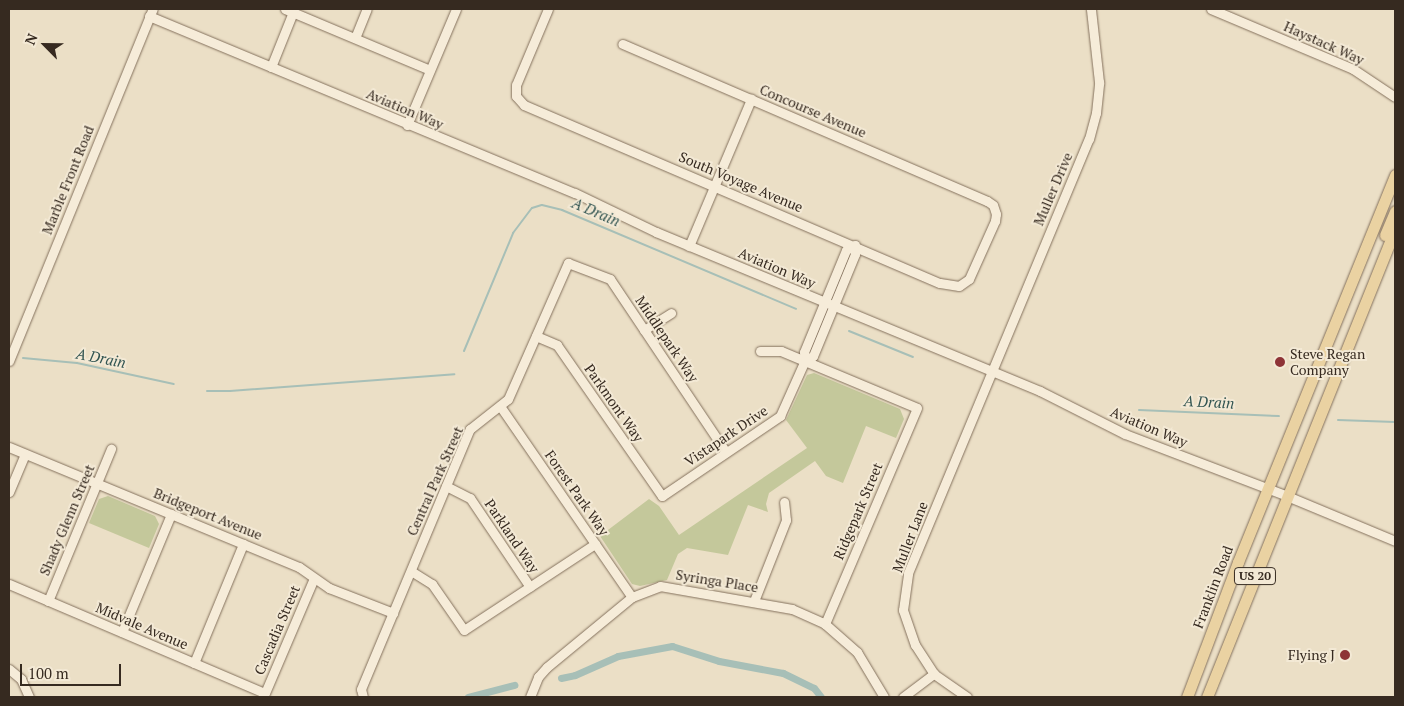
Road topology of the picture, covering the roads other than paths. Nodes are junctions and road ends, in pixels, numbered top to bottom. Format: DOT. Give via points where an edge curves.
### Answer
graph roads {
  1 [pos="367,9"];
  2 [pos="456,9"];
  3 [pos="548,9"];
  4 [pos="1091,9"];
  5 [pos="1211,9"];
  6 [pos="289,11"];
  7 [pos="151,13"];
  8 [pos="355,38"];
  9 [pos="622,44"];
  10 [pos="270,67"];
  11 [pos="430,70"];
  12 [pos="1395,97"];
  13 [pos="751,99"];
  14 [pos="407,125"];
  15 [pos="1395,175"];
  16 [pos="714,187"];
  17 [pos="1395,211"];
  18 [pos="1395,229"];
  19 [pos="855,245"];
  20 [pos="689,246"];
  21 [pos="568,263"];
  22 [pos="959,286"];
  23 [pos="1368,297"];
  24 [pos="829,304"];
  25 [pos="671,313"];
  26 [pos="644,330"];
  27 [pos="536,336"];
  28 [pos="760,351"];
  29 [pos="805,360"];
  30 [pos="9,361"];
  31 [pos="992,372"];
  32 [pos="500,406"];
  33 [pos="9,447"];
  34 [pos="112,449"];
  35 [pos="726,452"];
  36 [pos="24,454"];
  37 [pos="96,484"];
  38 [pos="446,486"];
  39 [pos="1268,489"];
  40 [pos="9,492"];
  41 [pos="662,496"];
  42 [pos="1287,496"];
  43 [pos="784,502"];
  44 [pos="171,514"];
  45 [pos="1395,541"];
  46 [pos="244,544"];
  47 [pos="595,544"];
  48 [pos="411,571"];
  49 [pos="314,578"];
  50 [pos="9,584"];
  51 [pos="530,587"];
  52 [pos="632,597"];
  53 [pos="48,601"];
  54 [pos="754,601"];
  55 [pos="393,614"];
  56 [pos="1216,620"];
  57 [pos="825,624"];
  58 [pos="122,632"];
  59 [pos="194,663"];
  60 [pos="9,669"];
  61 [pos="934,674"];
  62 [pos="265,693"];
  63 [pos="29,697"];
  64 [pos="363,697"];
  65 [pos="530,697"];
  66 [pos="884,697"];
  67 [pos="903,697"];
  68 [pos="968,697"];
  69 [pos="1188,697"];
  70 [pos="1195,697"];
  71 [pos="1207,697"];
  1 -- 8 [label="street"];
  2 -- 11 [label="street"];
  3 -- 16 [label="street, South Voyage Avenue" via="516,85 516,96 524,105"];
  4 -- 31 [label="street, Muller Drive" via="1098,66 1096,113 1089,139"];
  5 -- 12 [label="street, Haystack Way" via="1354,69"];
  6 -- 8 [label="street"];
  6 -- 10 [label="street"];
  7 -- 10 [label="street, Aviation Way"];
  7 -- 30 [label="street, Marble Front Road"];
  8 -- 11 [label="street"];
  9 -- 13 [label="street, Concourse Avenue"];
  10 -- 14 [label="street, Aviation Way"];
  11 -- 14 [label="street"];
  13 -- 16 [label="street"];
  13 -- 22 [label="street, Concourse Avenue" via="993,205 995,221 969,279"];
  14 -- 20 [label="street, Aviation Way" via="575,193"];
  15 -- 39 [label="main road, US 20"];
  16 -- 19 [label="street, South Voyage Avenue"];
  16 -- 20 [label="street"];
  17 -- 23 [label="main road" via="1383,240"];
  18 -- 23 [label="main road, US 20"];
  19 -- 22 [label="street, South Voyage Avenue" via="940,283"];
  19 -- 24 [label="street, Vistapark Drive" via="846,250"];
  20 -- 24 [label="street, Aviation Way"];
  21 -- 26 [label="street, Middlepark Way" via="610,279"];
  21 -- 27 [label="street, Central Park Street"];
  23 -- 42 [label="main road, US 20"];
  24 -- 29 [label="street, Vistapark Drive" via="804,352"];
  24 -- 31 [label="street, Aviation Way"];
  25 -- 26 [label="street"];
  26 -- 35 [label="street, Middlepark Way"];
  27 -- 32 [label="street, Central Park Street" via="508,400"];
  27 -- 41 [label="street, Parkmont Way" via="557,345"];
  28 -- 29 [label="street" via="781,351"];
  29 -- 35 [label="street, Vistapark Drive" via="780,416"];
  29 -- 57 [label="street, Ridgepark Street" via="917,408"];
  31 -- 39 [label="street, Aviation Way" via="1134,437"];
  31 -- 61 [label="street, Muller Lane" via="908,573 903,610 915,645"];
  32 -- 38 [label="street, Central Park Street" via="470,429"];
  32 -- 47 [label="street, Forest Park Way"];
  33 -- 36 [label="street, Bridgeport Avenue"];
  34 -- 37 [label="street, Shady Glenn Street"];
  35 -- 41 [label="street, Vistapark Drive"];
  36 -- 37 [label="street, Bridgeport Avenue"];
  36 -- 40 [label="street"];
  37 -- 44 [label="street, Bridgeport Avenue"];
  37 -- 53 [label="street, Shady Glenn Street"];
  38 -- 48 [label="street, Central Park Street"];
  38 -- 51 [label="street, Parkland Way" via="470,498"];
  39 -- 42 [label="street, Aviation Way"];
  39 -- 56 [label="main road, Franklin Road / US 20"];
  42 -- 45 [label="street, Aviation Way"];
  42 -- 71 [label="main road, US 20"];
  43 -- 54 [label="street" via="786,520"];
  44 -- 46 [label="street, Bridgeport Avenue"];
  44 -- 58 [label="street"];
  46 -- 49 [label="street, Bridgeport Avenue" via="299,567"];
  46 -- 59 [label="street"];
  47 -- 51 [label="street"];
  47 -- 52 [label="street, Forest Park Way"];
  48 -- 51 [label="street" via="432,584 464,630"];
  48 -- 55 [label="street, Central Park Street"];
  49 -- 55 [label="street, Bridgeport Avenue" via="349,598"];
  49 -- 62 [label="street, Cascadia Street"];
  50 -- 53 [label="street, Midvale Avenue"];
  52 -- 54 [label="street, Syringa Place" via="660,586"];
  52 -- 65 [label="street, Syringa Place" via="538,677"];
  53 -- 58 [label="street, Midvale Avenue"];
  54 -- 57 [label="street, Syringa Place" via="792,609"];
  55 -- 64 [label="street, Central Park Street" via="361,689"];
  56 -- 69 [label="main road, Franklin Road / US 20"];
  56 -- 70 [label="main road" via="1212,649"];
  57 -- 66 [label="street, Syringa Place" via="857,652"];
  58 -- 59 [label="street, Midvale Avenue"];
  59 -- 62 [label="street, Midvale Avenue"];
  60 -- 63 [label="street" via="21,679"];
  61 -- 67 [label="street"];
  61 -- 68 [label="street, Muller Lane"];
}
